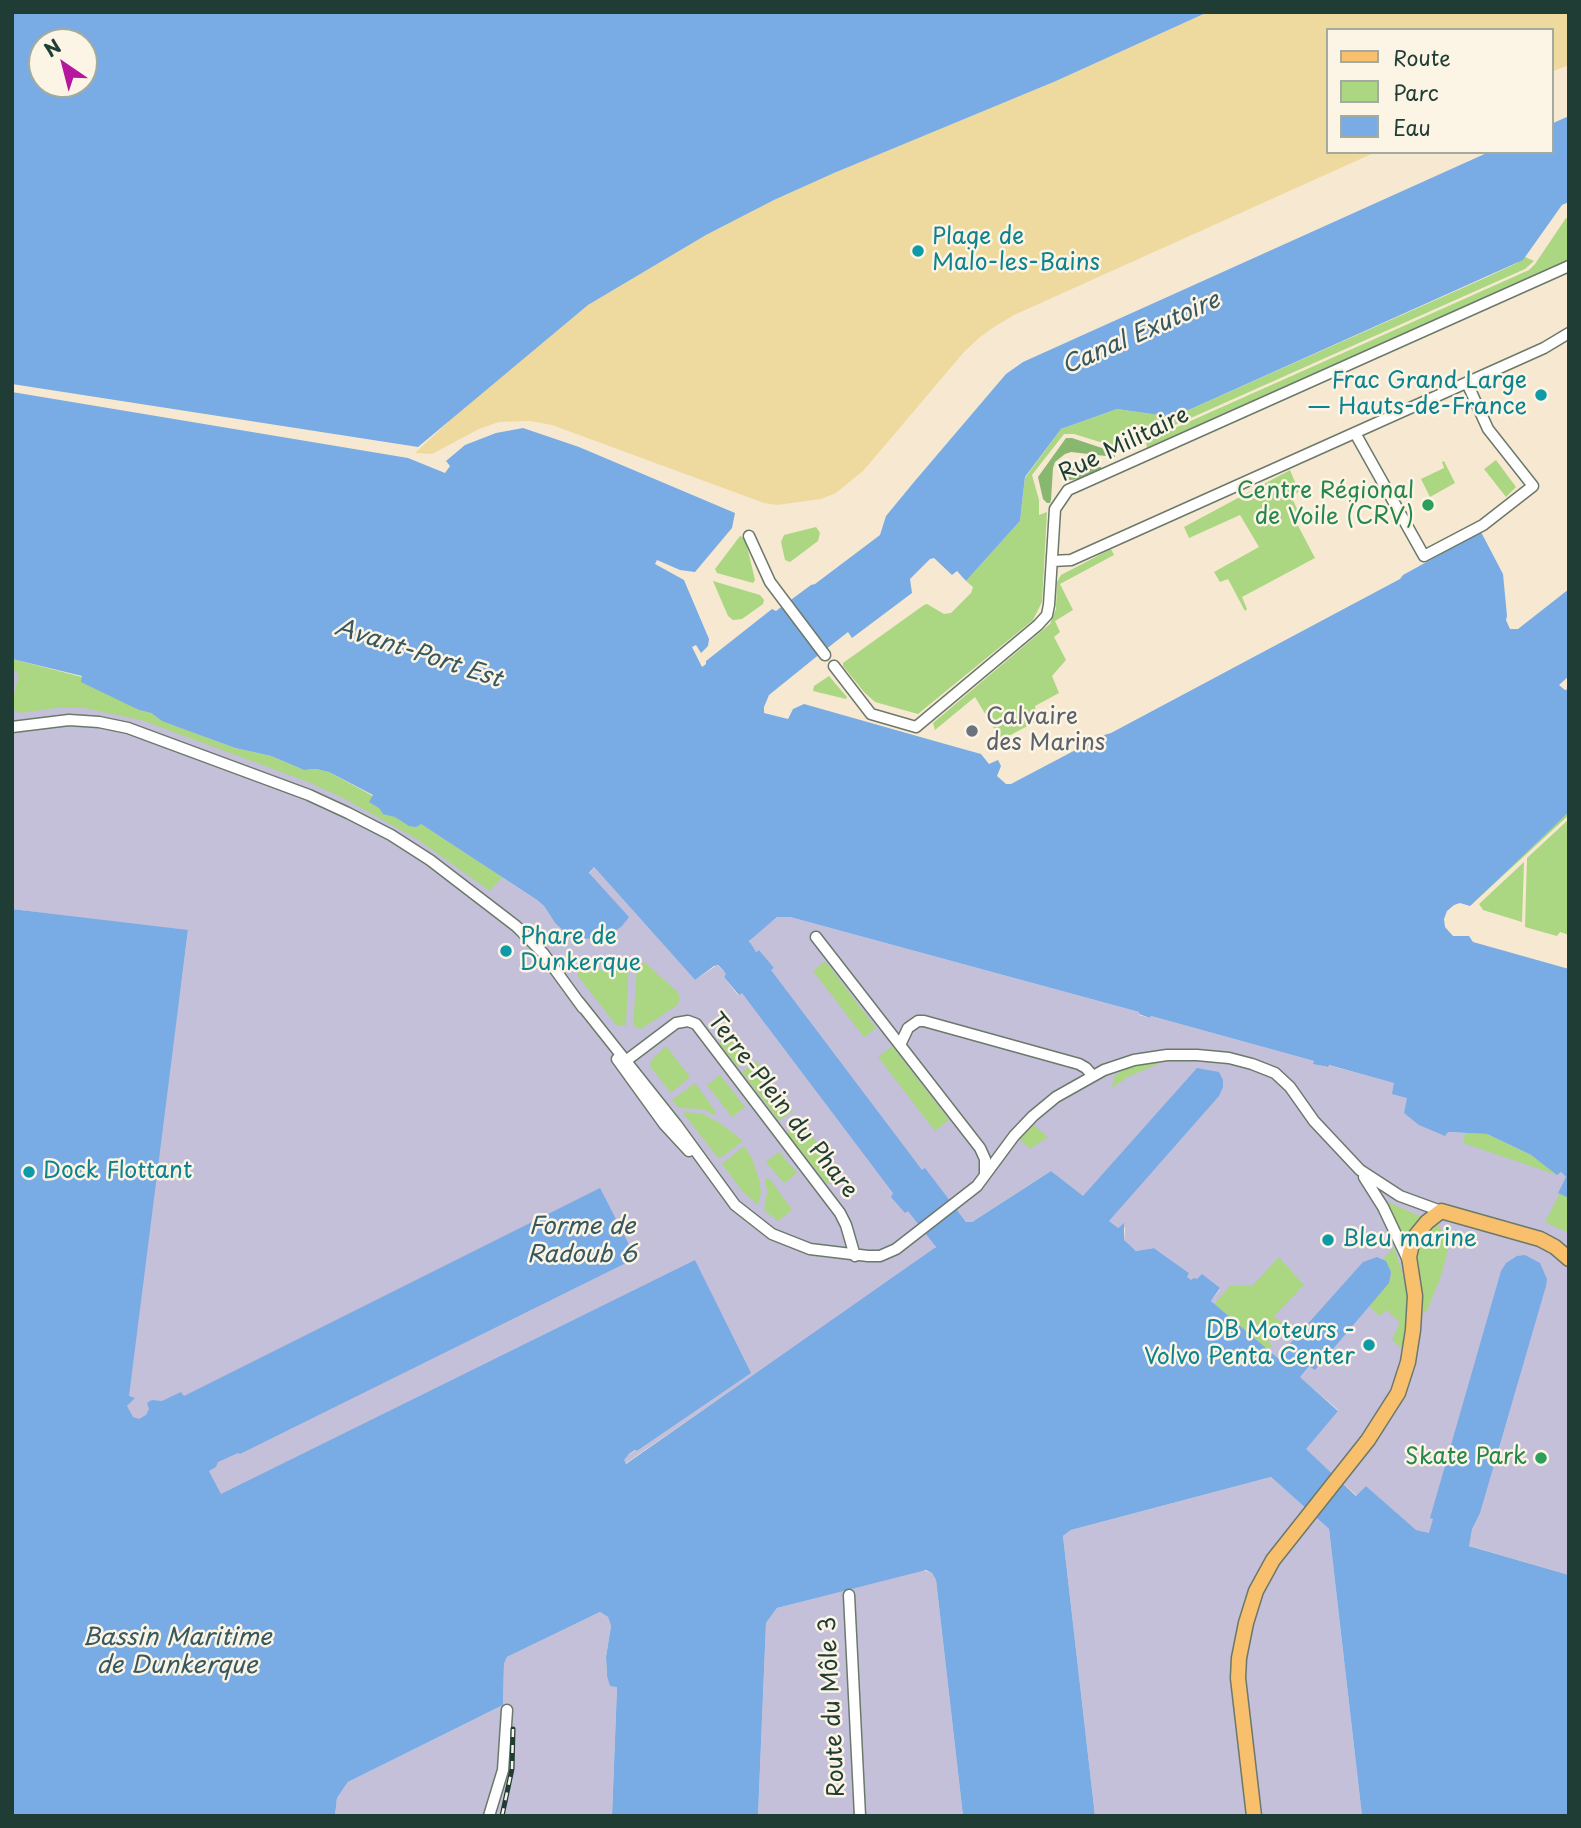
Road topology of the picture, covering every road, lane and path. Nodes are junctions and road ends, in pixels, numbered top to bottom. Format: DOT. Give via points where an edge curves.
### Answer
graph roads {
  1 [pos="1569,266"];
  2 [pos="1569,333"];
  3 [pos="1467,383"];
  4 [pos="1355,433"];
  5 [pos="749,536"];
  6 [pos="1053,561"];
  7 [pos="825,655"];
  8 [pos="834,666"];
  9 [pos="12,727"];
  10 [pos="816,937"];
  11 [pos="900,1045"];
  12 [pos="623,1062"];
  13 [pos="1092,1075"];
  14 [pos="976,1143"];
  15 [pos="1008,1144"];
  16 [pos="1354,1164"];
  17 [pos="985,1177"];
  18 [pos="1441,1212"];
  19 [pos="855,1256"];
  20 [pos="1569,1259"];
  21 [pos="1409,1262"];
  22 [pos="849,1595"];
  23 [pos="507,1710"];
  24 [pos="489,1816"];
  25 [pos="860,1816"];
  26 [pos="1254,1816"];
  1 -- 6 [label="street, Rue Militaire" via="1072,488 1055,509"];
  2 -- 3 [label="street"];
  3 -- 4 [label="street"];
  3 -- 4 [label="street" via="1488,429 1533,486 1483,525 1424,556"];
  4 -- 6 [label="street" via="1071,561"];
  5 -- 7 [label="street" via="764,571"];
  6 -- 8 [label="street, Rue Militaire" via="1044,619 916,727 871,714"];
  9 -- 12 [label="street" via="77,720 128,728 348,813 419,853 497,911 543,953"];
  10 -- 11 [label="street"];
  11 -- 13 [label="street" via="908,1028 924,1021 1079,1064"];
  11 -- 14 [label="street"];
  12 -- 19 [label="street" via="669,1130 740,1210 772,1234 810,1249"];
  12 -- 19 [label="street, Terre-Plein du Phare" via="676,1023 696,1024 840,1213"];
  13 -- 15 [label="street" via="1045,1105"];
  13 -- 16 [label="street" via="1134,1060 1174,1055 1221,1057 1259,1066 1286,1082"];
  14 -- 15 [label="street" via="988,1147"];
  14 -- 17 [label="street" via="985,1159"];
  15 -- 17 [label="street"];
  16 -- 18 [label="street" via="1400,1196"];
  16 -- 21 [label="street" via="1380,1200"];
  17 -- 19 [label="street" via="916,1235 885,1254"];
  18 -- 20 [label="main road" via="1539,1239"];
  18 -- 21 [label="main road" via="1416,1235"];
  21 -- 26 [label="main road" via="1415,1311 1405,1374 1386,1414 1273,1560 1246,1623 1238,1685"];
  22 -- 25 [label="street, Route du Môle 3"];
  23 -- 24 [label="street" via="503,1770"];
}
